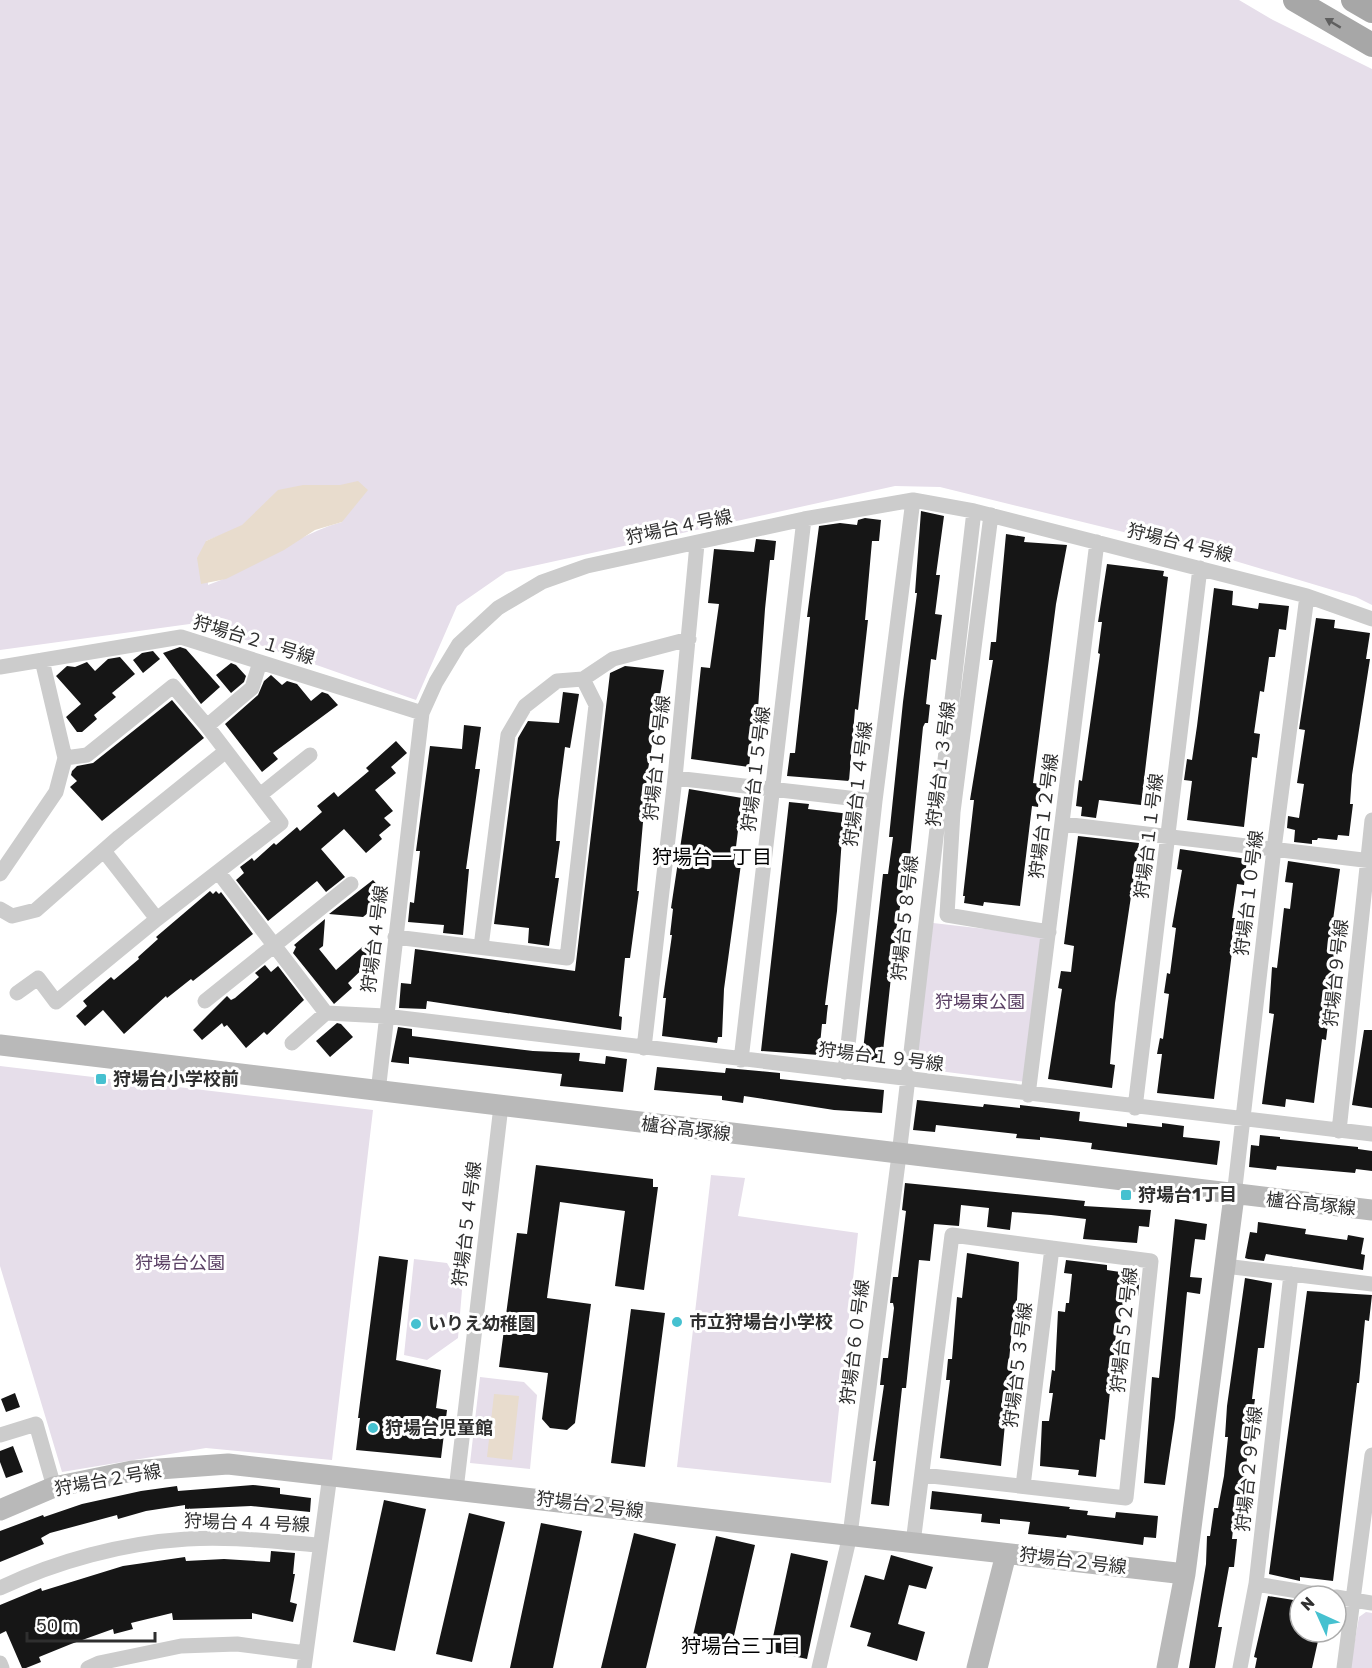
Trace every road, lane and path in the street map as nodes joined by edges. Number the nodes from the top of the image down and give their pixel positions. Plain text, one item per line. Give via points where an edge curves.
1 (1295, 0) edge
2 (1353, 0) edge
3 (1372, 11) edge
4 (1372, 45) edge
5 (913, 500) junction
6 (974, 511) junction
7 (991, 515) junction
8 (804, 519) junction
9 (1097, 542) junction
10 (697, 544) junction
11 (1200, 568) junction
12 (1307, 596) junction
13 (1372, 619) edge
14 (689, 639) junction
15 (42, 660) junction
16 (260, 662) junction
17 (0, 667) edge
18 (583, 679) junction
19 (422, 713) junction
20 (207, 726) junction
21 (226, 750) junction
22 (310, 755) dead end
23 (65, 758) junction
24 (675, 778) junction
25 (773, 788) junction
26 (260, 795) junction
27 (874, 801) junction
28 (1372, 820) edge
29 (1063, 824) junction
30 (1169, 836) junction
31 (1274, 849) junction
32 (104, 851) junction
33 (1369, 860) edge
34 (219, 873) junction
35 (0, 874) edge
36 (351, 884) dead end
37 (0, 909) edge
38 (157, 919) junction
39 (1049, 932) junction
40 (395, 937) junction
41 (275, 946) junction
42 (481, 947) junction
43 (16, 993) dead end
44 (205, 1002) dead end
45 (326, 1013) junction
46 (385, 1016) junction
47 (292, 1043) dead end
48 (0, 1045) edge
49 (644, 1048) junction
50 (741, 1060) junction
51 (845, 1072) junction
52 (907, 1080) junction
53 (378, 1092) junction
54 (1028, 1095) junction
55 (501, 1106) junction
56 (1135, 1108) junction
57 (1243, 1120) junction
58 (1340, 1131) junction
59 (1372, 1134) edge
60 (899, 1155) junction
61 (1234, 1196) junction
62 (1372, 1210) edge
63 (1052, 1248) junction
64 (1225, 1266) junction
65 (1291, 1274) junction
66 (1372, 1284) edge
67 (0, 1435) edge
68 (1372, 1455) edge
69 (330, 1475) junction
70 (922, 1475) junction
71 (1023, 1486) junction
72 (54, 1487) junction
73 (456, 1490) junction
74 (0, 1510) edge
75 (850, 1535) junction
76 (913, 1543) junction
77 (320, 1545) junction
78 (1006, 1554) junction
79 (1185, 1574) junction
80 (1256, 1584) junction
81 (0, 1588) edge
82 (1288, 1589) edge
83 (1348, 1599) edge
84 (1354, 1600) junction
85 (1372, 1603) edge
86 (305, 1660) edge
87 (0, 1664) edge
88 (2, 1668) edge
89 (88, 1668) edge
90 (819, 1668) edge
91 (977, 1668) edge
92 (1167, 1668) edge
93 (1240, 1668) edge
94 (1344, 1668) edge

4 -> 1 main road
2 - 3 main road
5 - 6 street, 狩場台４号線
5 - 8 street, 狩場台４号線
5 - 27 street, 狩場台１４号線
6 - 7 street, 狩場台４号線
6 - 52 street, 狩場台５８号線
7 - 9 street, 狩場台４号線
7 - 39 street, 狩場台１３号線 via 953,812 947,915
8 - 10 street, 狩場台４号線
8 - 25 street, 狩場台１５号線
9 - 11 street, 狩場台４号線
9 - 29 street, 狩場台１２号線
10 - 14 street, 狩場台１６号線
10 - 19 street, 狩場台４号線 via 587,566 542,582 498,608 459,644
11 - 12 street, 狩場台４号線
11 - 30 street, 狩場台１１号線
12 - 13 street, 狩場台４号線
12 - 31 street, 狩場台１０号線
14 - 18 street via 613,659
14 - 24 street, 狩場台１６号線
15 - 16 street, 狩場台２１号線 via 181,638
15 - 17 street, 狩場台２１号線
15 - 23 street
16 - 19 street, 狩場台２１号線
16 - 20 street via 252,688
18 - 42 street via 557,681 525,706 508,735
18 - 42 street via 596,705 567,958
19 - 40 street, 狩場台４号線
20 - 21 street
20 - 23 street via 173,686 87,755
21 - 26 street
21 - 32 street
22 - 26 street
23 - 35 street via 56,792
24 - 25 street
24 - 49 street, 狩場台１６号線
25 - 27 street
25 - 50 street, 狩場台１５号線
26 - 34 street via 281,823
27 - 51 street, 狩場台１４号線
28 - 33 street, 狩場台９号線
29 - 30 street
29 - 39 street, 狩場台１２号線
30 - 31 street
30 - 56 street, 狩場台１１号線
31 - 33 street
31 - 57 street, 狩場台１０号線
32 - 37 street via 36,910 12,916
32 - 38 street
33 - 58 street, 狩場台９号線
34 - 38 street
34 - 41 street
36 - 41 street
38 - 43 street via 56,1002 38,978
39 - 54 street, 狩場台１２号線
40 - 42 street
40 - 46 street, 狩場台４号線
41 - 44 street
41 - 45 street
45 - 46 street, 狩場台１９号線
45 - 47 street
46 - 49 street, 狩場台１９号線
46 - 53 street, 狩場台４号線
48 - 53 street, 櫨谷高塚線
49 - 50 street, 狩場台１９号線
50 - 51 street, 狩場台１９号線
51 - 52 street, 狩場台１９号線
52 - 54 street, 狩場台１９号線
52 - 60 street, 狩場台５８号線
53 - 55 street, 櫨谷高塚線
54 - 56 street, 狩場台１９号線
55 - 60 street, 櫨谷高塚線
55 - 73 street, 狩場台５４号線
56 - 57 street, 狩場台１９号線
57 - 58 street, 狩場台１９号線
57 - 61 street, 狩場台１０号線
58 - 59 street, 狩場台１９号線
60 - 61 street, 櫨谷高塚線
60 - 75 street, 狩場台６０号線
61 - 62 street, 櫨谷高塚線
61 - 64 street
63 - 70 street, 狩場台５２号線 via 952,1235
63 - 71 street, 狩場台５３号線
63 - 71 street, 狩場台５２号線 via 1151,1261 1126,1498
64 - 65 street
64 - 79 street
65 - 66 street
65 - 80 street, 狩場台２９号線
67 - 72 street via 36,1424
68 - 84 street
69 - 72 street, 狩場台２号線 via 228,1464 132,1471
69 - 73 street, 狩場台２号線
69 - 77 street
70 - 71 street, 狩場台５２号線
70 - 76 street, 狩場台５２号線
72 - 74 street, 狩場台２号線
73 - 75 street, 狩場台２号線
75 - 76 street, 狩場台２号線
75 - 90 street, 狩場台６０号線
76 - 78 street, 狩場台２号線
77 - 81 street, 狩場台４４号線 via 187,1539 117,1549 39,1570
77 - 86 street
78 - 79 street, 狩場台２号線
78 - 91 street
79 - 92 street
80 - 82 street
80 - 93 street, 狩場台２９号線
83 - 84 street
84 - 85 street
84 - 94 street
86 - 89 street via 237,1644 181,1646
87 - 88 street

